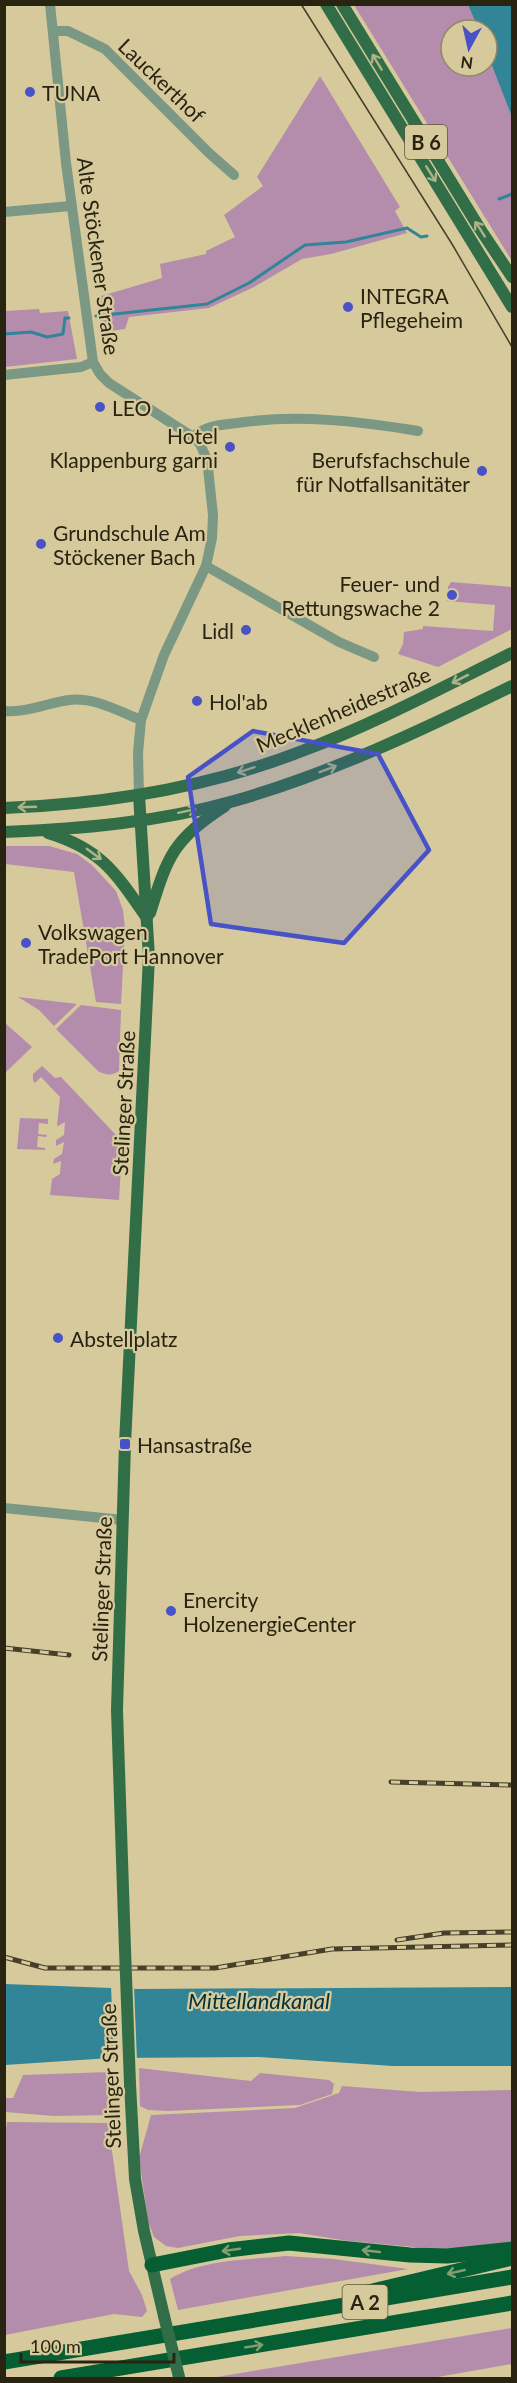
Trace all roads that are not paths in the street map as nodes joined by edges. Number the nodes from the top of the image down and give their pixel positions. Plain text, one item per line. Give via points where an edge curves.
1 (51, 4) edge
2 (327, 4) edge
3 (342, 4) edge
4 (53, 31) junction
5 (234, 175) dead end
6 (71, 206) junction
7 (4, 212) edge
8 (513, 277) edge
9 (513, 307) edge
10 (93, 362) junction
11 (4, 375) edge
12 (418, 431) dead end
13 (193, 437) junction
14 (206, 566) junction
15 (513, 653) edge
16 (374, 657) dead end
17 (513, 686) edge
18 (4, 711) edge
19 (141, 720) junction
20 (139, 795) junction
21 (233, 801) junction
22 (4, 808) edge
23 (141, 821) junction
24 (41, 831) junction
25 (4, 832) edge
26 (148, 919) junction
27 (4, 1508) edge
28 (123, 1520) junction
29 (513, 2249) edge
30 (513, 2258) edge
31 (152, 2265) junction
32 (513, 2277) edge
33 (513, 2303) edge
34 (218, 2326) junction
35 (4, 2362) edge
36 (180, 2378) edge
37 (61, 2379) edge

1 - 4 street, Alte Stöckener Straße
2 -> 9 main road, B 6
8 -> 3 main road, B 6 via 480,230
4 - 5 street, Lauckerthof via 68,31 105,49
4 - 6 street, Alte Stöckener Straße
6 - 7 street
6 - 10 street, Alte Stöckener Straße
10 - 11 street via 81,367
10 - 13 street, Alte Stöckener Straße via 109,382
12 - 13 street via 282,418 208,427
13 - 14 street, Alte Stöckener Straße via 206,455 212,495 212,537
14 - 16 street via 339,642
14 - 19 street, Alte Stöckener Straße via 164,655
15 -> 20 main road, Mecklenheidestraße via 302,752 221,778
21 -> 17 main road via 383,748
18 - 19 street via 87,700
19 - 20 street, Alte Stöckener Straße
20 -> 22 main road, Mecklenheidestraße
20 - 23 main road, Stelinger Straße
23 -> 21 main road
21 - 26 main road via 196,825 178,844 162,873
23 - 24 main road
23 - 26 main road, Stelinger Straße
24 - 25 main road
24 -> 26 main road via 72,840 109,865
26 - 28 main road, Stelinger Straße via 149,981
27 - 28 street
28 - 31 main road, Stelinger Straße, bridge via 117,1710 130,2084 135,2179
29 -> 31 highway via 410,2256 289,2243
30 -> 34 highway
31 - 36 main road, Stelinger Straße, bridge
32 - 34 highway, A 2
37 -> 33 highway, A 2
34 - 35 highway, A 2

